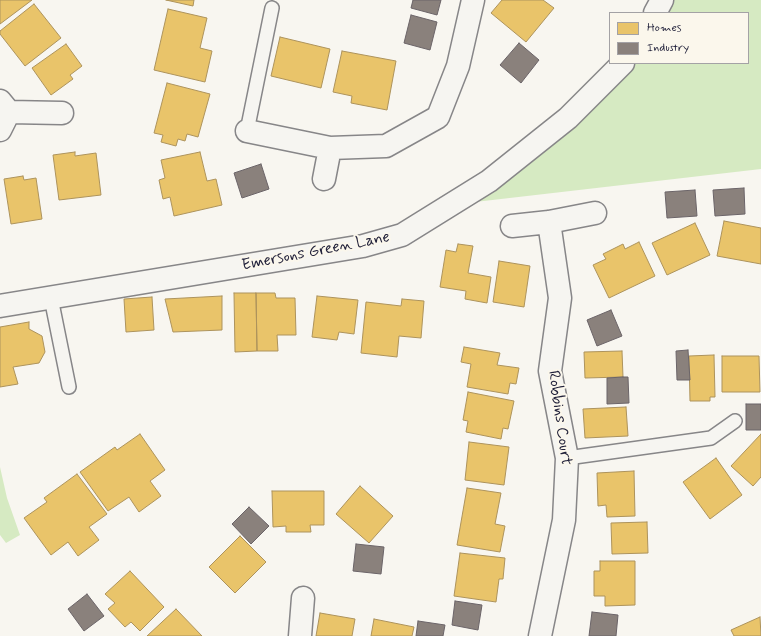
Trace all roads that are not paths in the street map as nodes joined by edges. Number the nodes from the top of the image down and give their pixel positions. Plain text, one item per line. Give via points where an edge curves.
1 (473, 0) edge
2 (662, 0) edge
3 (272, 8) dead end
4 (656, 12) edge
5 (622, 64) edge
6 (62, 113) dead end
7 (3, 114) edge
8 (247, 130) joint
9 (330, 148) junction
10 (324, 179) dead end
11 (595, 213) dead end
12 (549, 222) junction
13 (512, 226) dead end
14 (52, 298) junction
15 (0, 306) edge
16 (69, 387) dead end
17 (735, 421) dead end
18 (567, 458) junction
19 (303, 598) dead end
20 (300, 636) edge
21 (540, 636) edge

1 - 9 street via 458,66 438,116 386,146
2 - 4 street
3 - 8 lane
5 - 14 street, Emersons Green Lane via 568,118 489,182 402,235 362,246
6 - 7 street
8 - 9 street
9 - 10 street
11 - 12 street
12 - 13 street
12 - 18 street, Robbins Court via 560,298 550,371
14 - 15 street, Emersons Green Lane
14 - 16 lane
17 - 18 lane via 711,438
18 - 21 street, Robbins Court via 564,520
19 - 20 street

